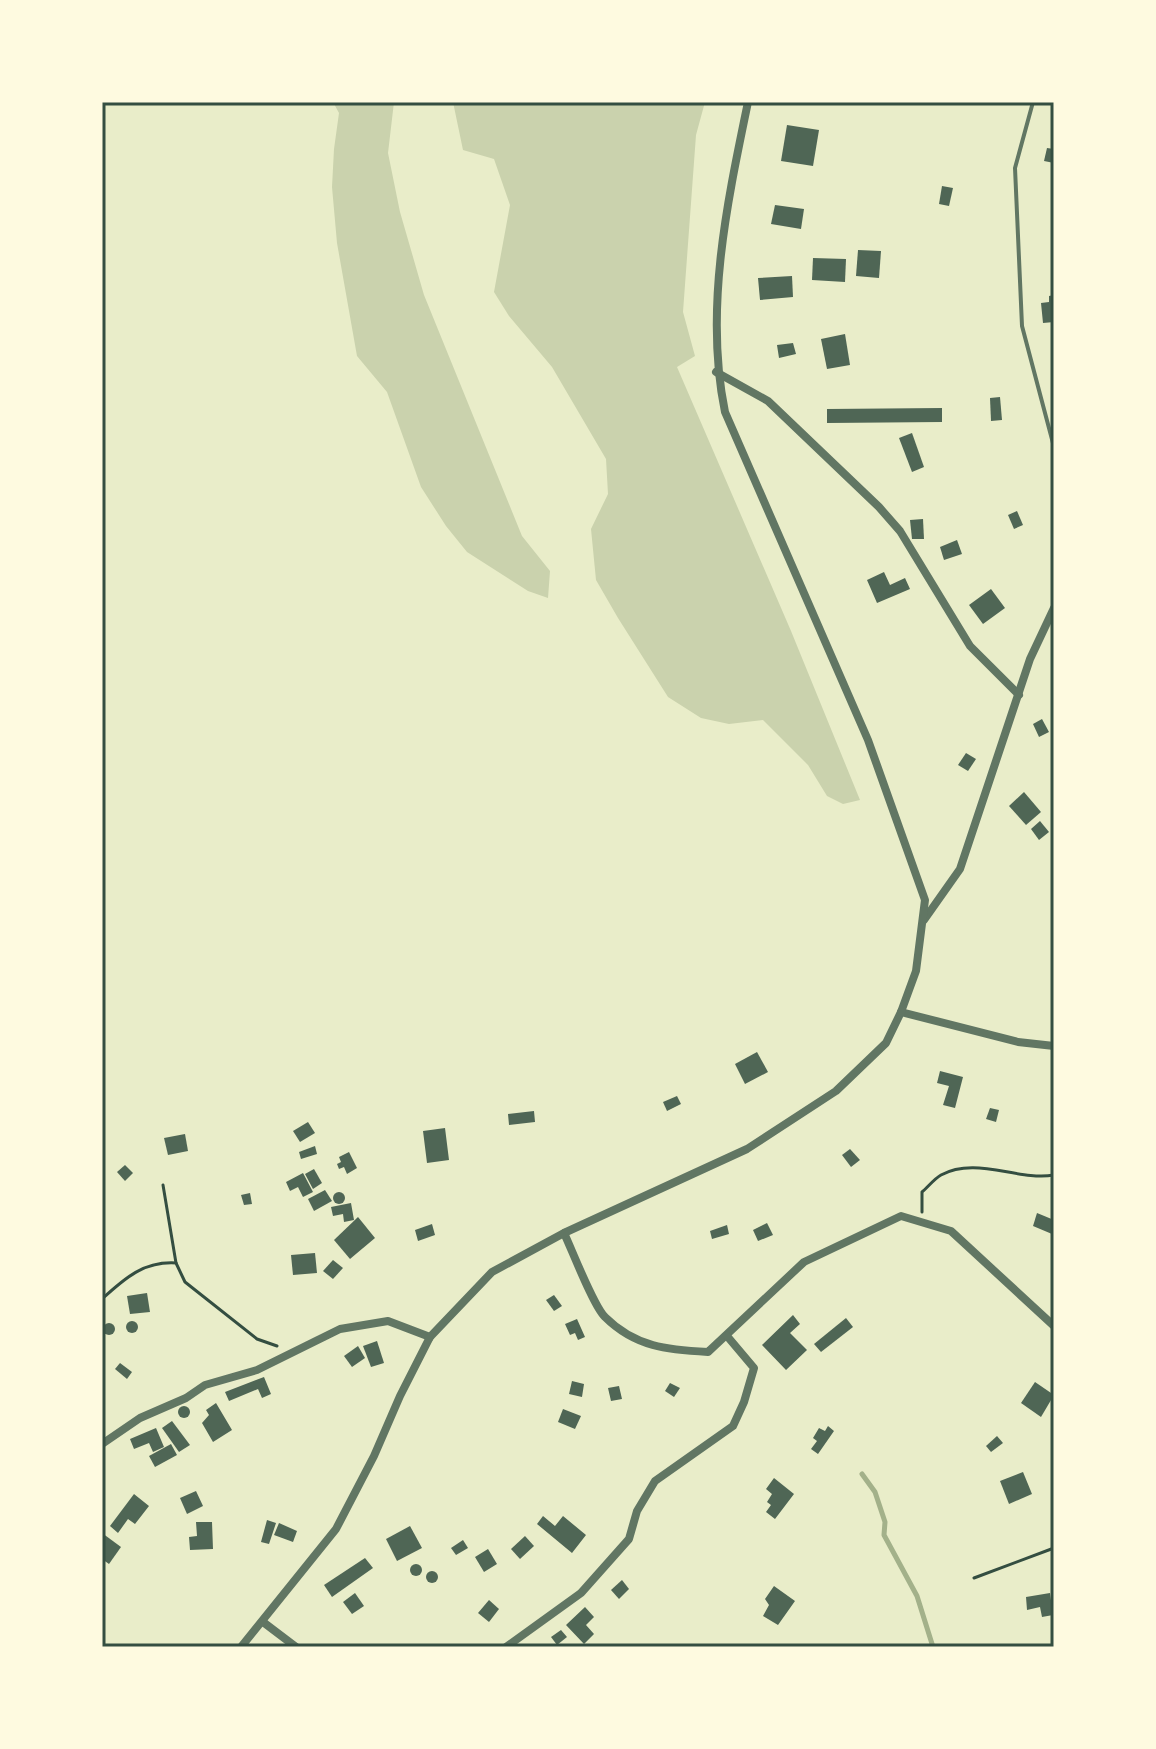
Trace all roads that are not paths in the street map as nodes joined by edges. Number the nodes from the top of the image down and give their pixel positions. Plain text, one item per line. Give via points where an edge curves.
1 (748, 102) edge
2 (1033, 102) edge
3 (716, 372) junction
4 (1054, 447) edge
5 (1054, 608) edge
6 (1019, 695) junction
7 (924, 920) junction
8 (901, 1012) junction
9 (1054, 1046) edge
10 (564, 1233) junction
11 (1054, 1326) edge
12 (727, 1336) junction
13 (430, 1337) junction
14 (102, 1444) edge
15 (263, 1622) junction
16 (241, 1647) edge
17 (296, 1647) edge
18 (506, 1647) edge

1 - 3 street via 729,192 718,288
2 - 4 lane via 1015,168 1022,326
3 - 6 street via 768,401 879,507 900,531 970,646
3 - 7 street via 725,412 868,740 925,900
5 - 6 street
6 - 7 street via 960,869
7 - 8 street via 916,971
8 - 9 street
8 - 10 street via 886,1043 836,1091 747,1149
10 - 12 street via 603,1316 642,1344 708,1352
10 - 13 street via 492,1272
11 - 12 street via 951,1231 901,1216 804,1262
12 - 18 street via 754,1368 733,1426 655,1481 637,1511 629,1539 581,1593
13 - 14 street via 388,1321 340,1329 257,1370 205,1385
13 - 15 street via 336,1529
15 - 16 street
15 - 17 street

